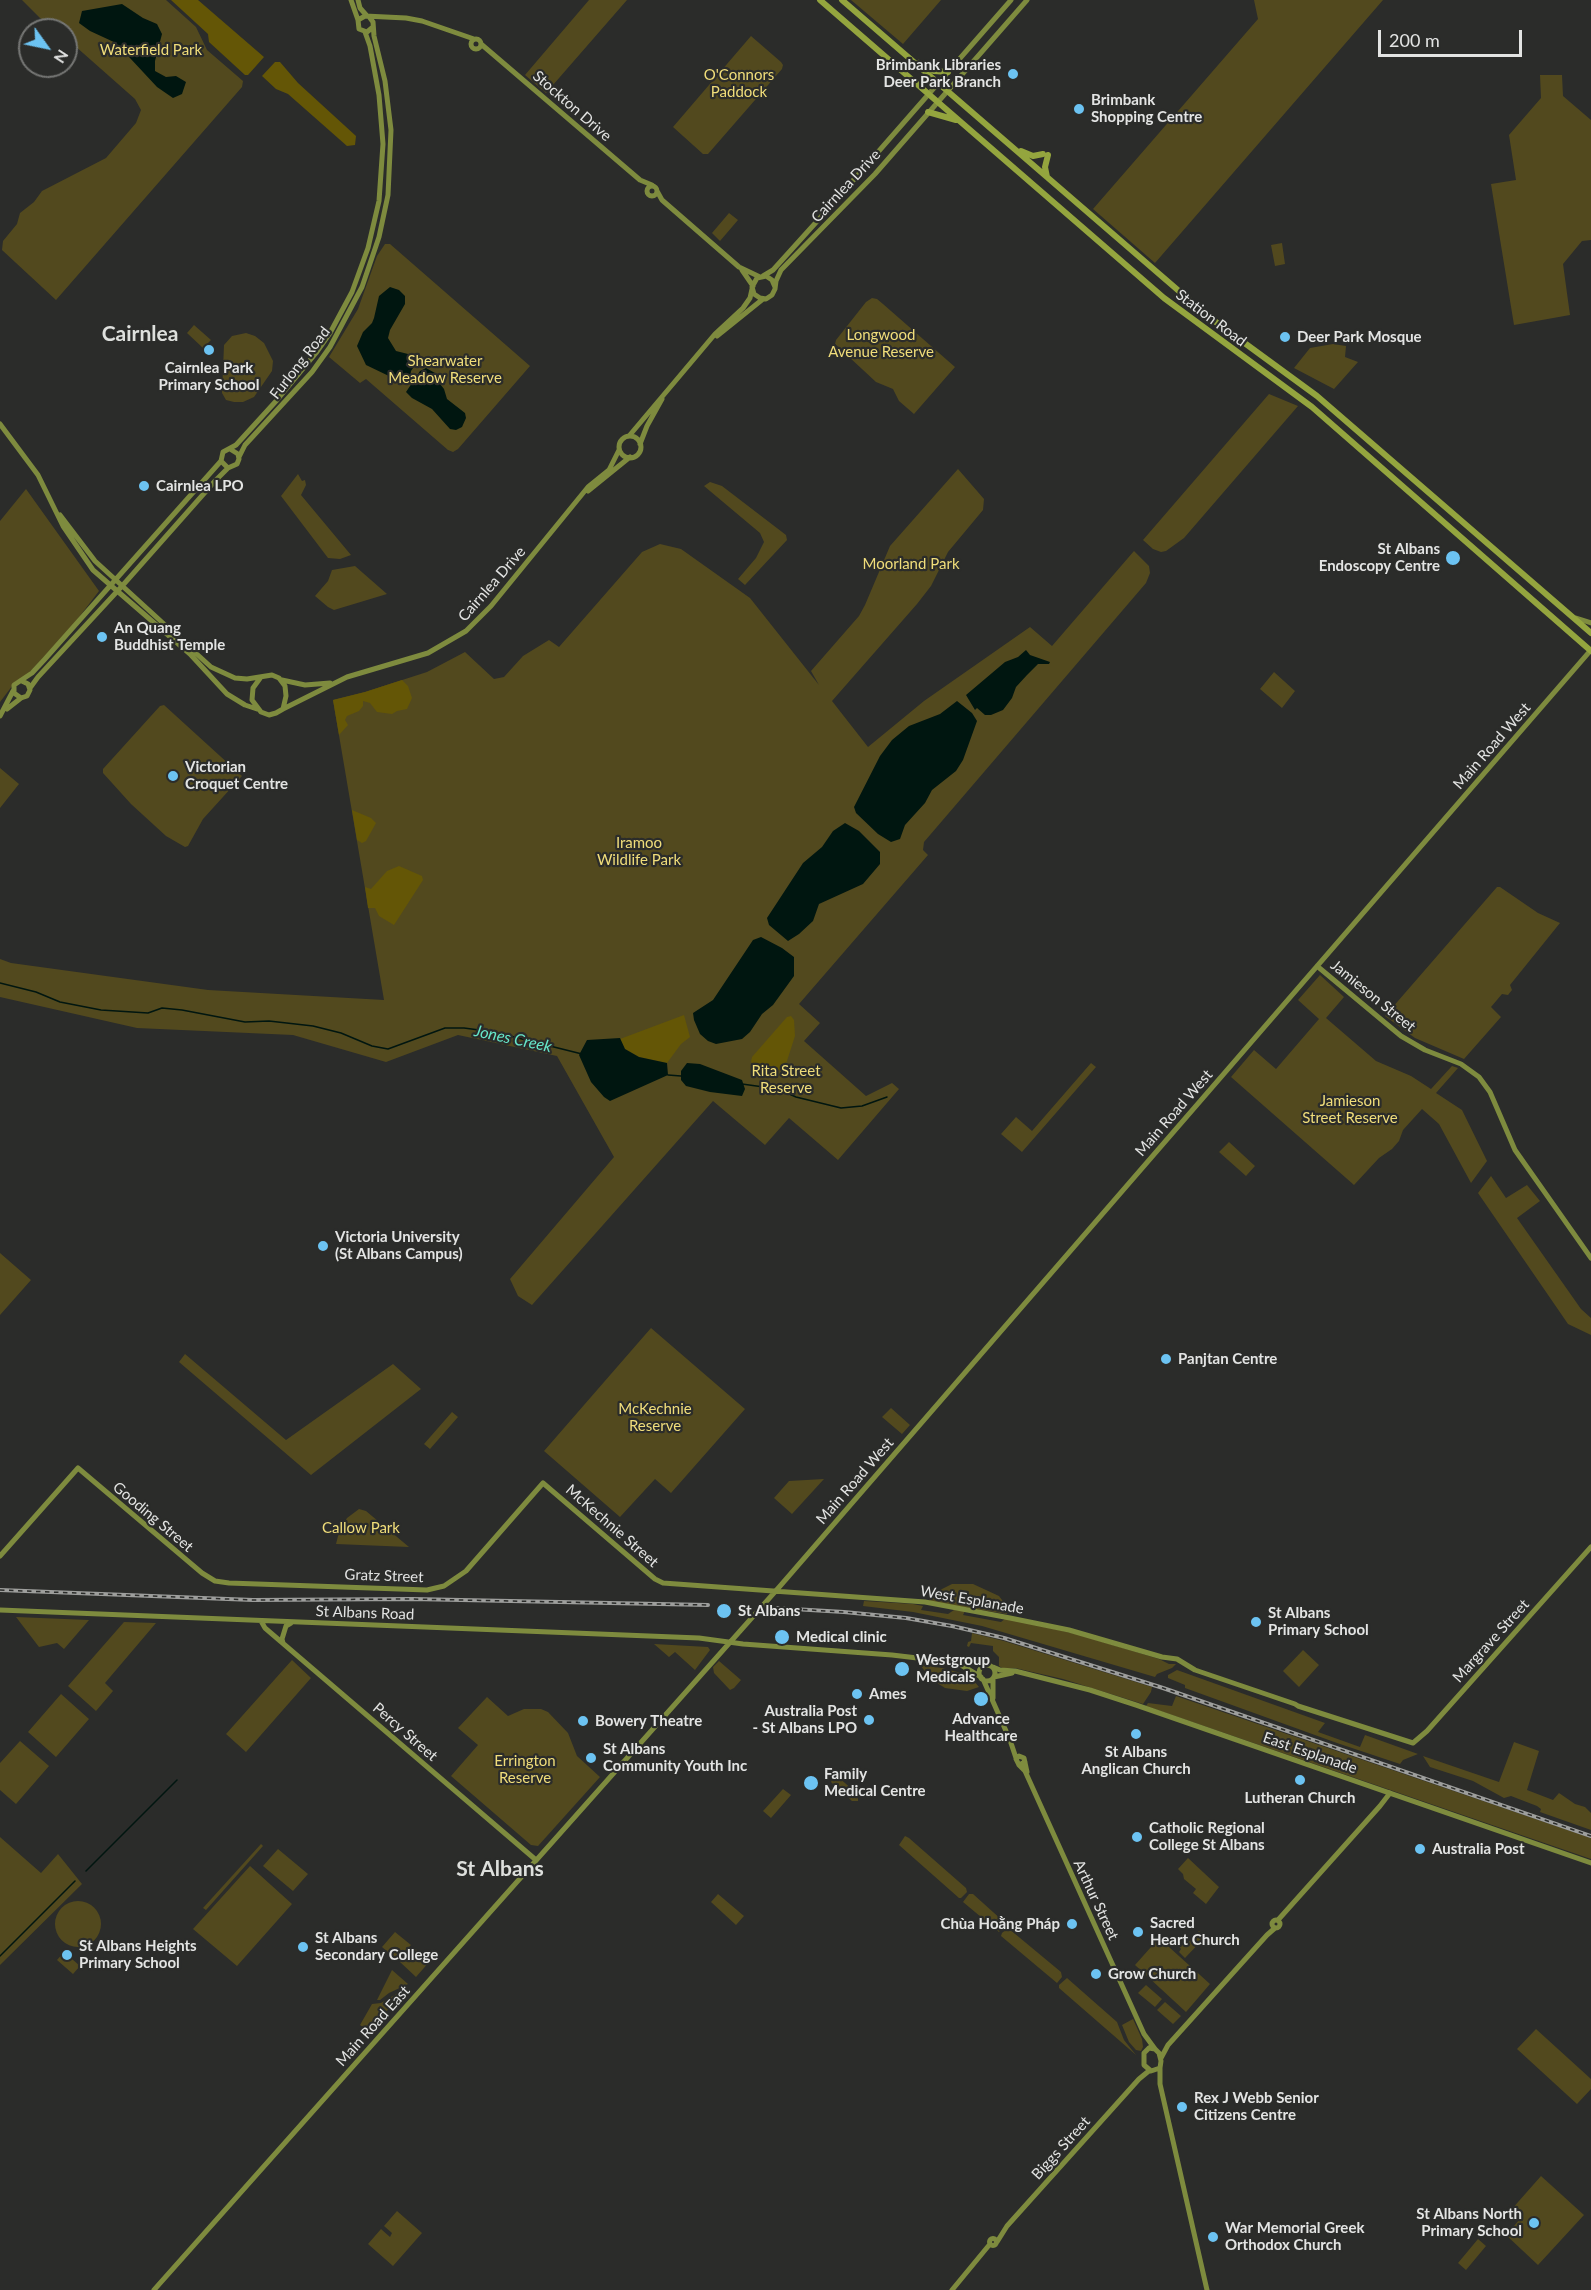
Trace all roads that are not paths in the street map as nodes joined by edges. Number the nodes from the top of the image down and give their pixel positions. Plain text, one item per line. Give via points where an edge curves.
1 (351, 0) edge
2 (358, 0) edge
3 (820, 0) edge
4 (842, 0) edge
5 (1011, 0) edge
6 (1027, 0) edge
7 (1000, 12) junction
8 (369, 17) junction
9 (387, 18) junction
10 (358, 20) junction
11 (1010, 20) junction
12 (373, 26) junction
13 (365, 32) junction
14 (908, 57) junction
15 (948, 72) junction
16 (938, 83) junction
17 (947, 91) junction
18 (929, 93) junction
19 (938, 101) junction
20 (928, 112) junction
21 (964, 125) junction
22 (1015, 149) junction
23 (1035, 166) junction
24 (1047, 177) junction
25 (1025, 178) junction
26 (640, 180) junction
27 (652, 185) junction
28 (657, 190) junction
29 (646, 191) junction
30 (842, 193) junction
31 (652, 196) junction
32 (662, 200) junction
33 (849, 201) junction
34 (739, 267) junction
35 (761, 277) junction
36 (752, 286) junction
37 (775, 287) junction
38 (764, 299) junction
39 (709, 342) junction
40 (664, 395) junction
41 (1, 426) edge
42 (629, 436) junction
43 (640, 444) junction
44 (230, 449) junction
45 (619, 450) junction
46 (239, 457) junction
47 (630, 457) junction
48 (221, 461) junction
49 (228, 468) junction
50 (582, 496) junction
51 (185, 502) junction
52 (196, 502) junction
53 (57, 510) junction
54 (1457, 516) junction
55 (1448, 527) junction
56 (116, 579) junction
57 (123, 585) junction
58 (109, 587) junction
59 (116, 592) junction
60 (1572, 617) junction
61 (1591, 624) edge
62 (1591, 633) edge
63 (1591, 650) edge
64 (261, 677) junction
65 (282, 680) junction
66 (22, 681) junction
67 (332, 683) junction
68 (30, 688) junction
69 (13, 691) junction
70 (21, 698) junction
71 (257, 709) junction
72 (283, 709) junction
73 (0, 715) edge
74 (1317, 966) junction
75 (1591, 1258) edge
76 (543, 1483) joint
77 (1591, 1547) edge
78 (0, 1556) edge
79 (215, 1581) joint
80 (775, 1592) junction
81 (0, 1610) edge
82 (261, 1621) junction
83 (293, 1622) junction
84 (730, 1643) junction
85 (284, 1644) junction
86 (983, 1666) junction
87 (993, 1667) junction
88 (969, 1670) junction
89 (1019, 1673) junction
90 (982, 1678) junction
91 (994, 1678) junction
92 (994, 1703) junction
93 (1405, 1741) joint
94 (1389, 1793) junction
95 (536, 1860) junction
96 (1591, 1863) edge
97 (1144, 2034) junction
98 (1168, 2045) junction
99 (1156, 2049) junction
100 (1145, 2051) junction
101 (1161, 2058) junction
102 (1144, 2065) junction
103 (1160, 2068) junction
104 (1151, 2071) junction
105 (1139, 2079) junction
106 (1160, 2084) junction
107 (154, 2290) edge
108 (952, 2290) edge
109 (1207, 2290) edge

1 - 10 street
2 - 8 street
3 - 18 main road, Station Road
4 - 14 main road, Station Road
5 - 7 street, Cairnlea Drive
6 - 11 street, Cairnlea Drive
7 - 11 street
7 - 15 street, Cairnlea Drive
8 - 9 street
8 - 10 street
8 - 12 street
9 - 12 street
9 - 26 street, Stockton Drive via 422,21 463,37 472,42 473,48 480,46 488,51
10 - 13 street via 358,27
11 - 17 street, Cairnlea Drive
12 - 13 street
12 - 46 street, Furlong Road via 391,130 388,195 373,259 351,312 326,353
13 - 44 street, Furlong Road via 379,95 383,144 379,201 368,248 352,292 316,353
14 - 15 main road via 934,70
14 - 16 main road, Station Road
15 - 16 street, Cairnlea Drive
16 - 17 main road, Station Road
16 - 18 street, Cairnlea Drive
17 - 19 street, Cairnlea Drive
17 - 22 main road, Station Road
18 - 19 main road, Station Road
18 - 30 street, Cairnlea Drive
19 - 20 street, Cairnlea Drive
19 - 21 main road, Station Road
20 - 21 main road
20 - 33 street, Cairnlea Drive
21 - 25 main road, Station Road
22 - 23 main road, Station Road
22 - 24 main road via 1033,156 1046,154
23 - 24 main road, Station Road
23 - 25 main road
24 - 54 main road, Station Road via 1209,318 1312,392
25 - 55 main road, Station Road via 1179,310 1312,407
26 - 27 street, Stockton Drive
26 - 29 street, Stockton Drive
27 - 28 street
27 - 29 street
28 - 31 street
28 - 32 street
29 - 31 street
30 - 33 street
30 - 35 street, Cairnlea Drive via 773,270
31 - 32 street
32 - 34 street
33 - 37 street, Cairnlea Drive via 782,270
34 - 35 street
34 - 36 street
35 - 36 street
35 - 37 street via 769,278
36 - 38 street via 757,297
36 - 39 street via 743,308
37 - 38 street via 772,295
38 - 39 street
39 - 40 street
40 - 42 street
40 - 43 street
41 - 53 street via 38,475
42 - 43 street
42 - 45 street via 622,440
43 - 47 street via 638,453
44 - 46 street
44 - 48 street via 223,452
45 - 47 street
45 - 50 street, Cairnlea Drive via 609,470
46 - 49 street via 237,464
47 - 50 street, Cairnlea Drive
48 - 49 street
48 - 51 street
49 - 52 street
50 - 67 street, Cairnlea Drive via 466,631 428,653
51 - 52 street
51 - 56 street
52 - 57 street
53 - 56 street via 95,561
53 - 58 street via 86,563
54 - 55 main road
54 - 60 main road, Station Road
55 - 63 main road, Station Road
56 - 57 street
56 - 58 street
57 - 59 street
57 - 64 street via 211,667 235,678
58 - 59 street
58 - 66 street
59 - 68 street
59 - 71 street via 190,654 227,694
60 - 61 street
60 - 62 main road, Station Road
63 - 74 street, Main Road West
64 - 65 street via 272,675
64 - 71 street via 252,694
65 - 67 street, Cairnlea Drive via 305,685
65 - 72 street via 286,691
66 - 68 street
66 - 69 street via 14,685
67 - 72 street, Cairnlea Drive
68 - 70 street via 27,696
69 - 70 street
69 - 73 street
70 - 73 street
71 - 72 street via 269,715
74 - 75 street, Jamieson Street via 1392,1030 1479,1077 1490,1092 1515,1149
74 - 80 street, Main Road West
76 - 79 street, Gratz Street via 466,1570 439,1587 427,1590
76 - 80 street, McKechnie Street via 654,1579 663,1583
77 - 93 street, Margrave Street via 1421,1737 1413,1743
78 - 79 street, Gooding Street via 78,1468
80 - 84 street, Main Road West
80 - 93 street, West Esplanade via 925,1602 1068,1630 1187,1666
81 - 82 street, St Albans Road
82 - 83 street, St Albans Road
82 - 85 street, Percy Street
83 - 84 street, St Albans Road via 657,1635
83 - 85 street via 286,1626
84 - 88 street via 911,1657 951,1662
84 - 95 street, Main Road East
85 - 95 street, Percy Street
86 - 87 street
86 - 88 street
86 - 90 street via 979,1673
87 - 89 street, East Esplanade
87 - 91 street
88 - 90 street
89 - 91 street, East Esplanade
89 - 94 street, East Esplanade via 1099,1693
90 - 91 street
90 - 92 street
91 - 92 street
92 - 97 street, Arthur Street
94 - 96 street, East Esplanade
94 - 98 street via 1279,1922 1279,1928 1274,1927
95 - 107 street, Main Road East
97 - 99 street, Arthur Street
97 - 100 street, Arthur Street
98 - 99 street
98 - 101 street
99 - 100 street
99 - 101 street
100 - 102 street
101 - 103 street
102 - 104 street
102 - 105 street, Biggs Street
103 - 104 street
103 - 106 street
104 - 105 street, Biggs Street
104 - 106 street
105 - 108 street, Biggs Street
106 - 109 street

